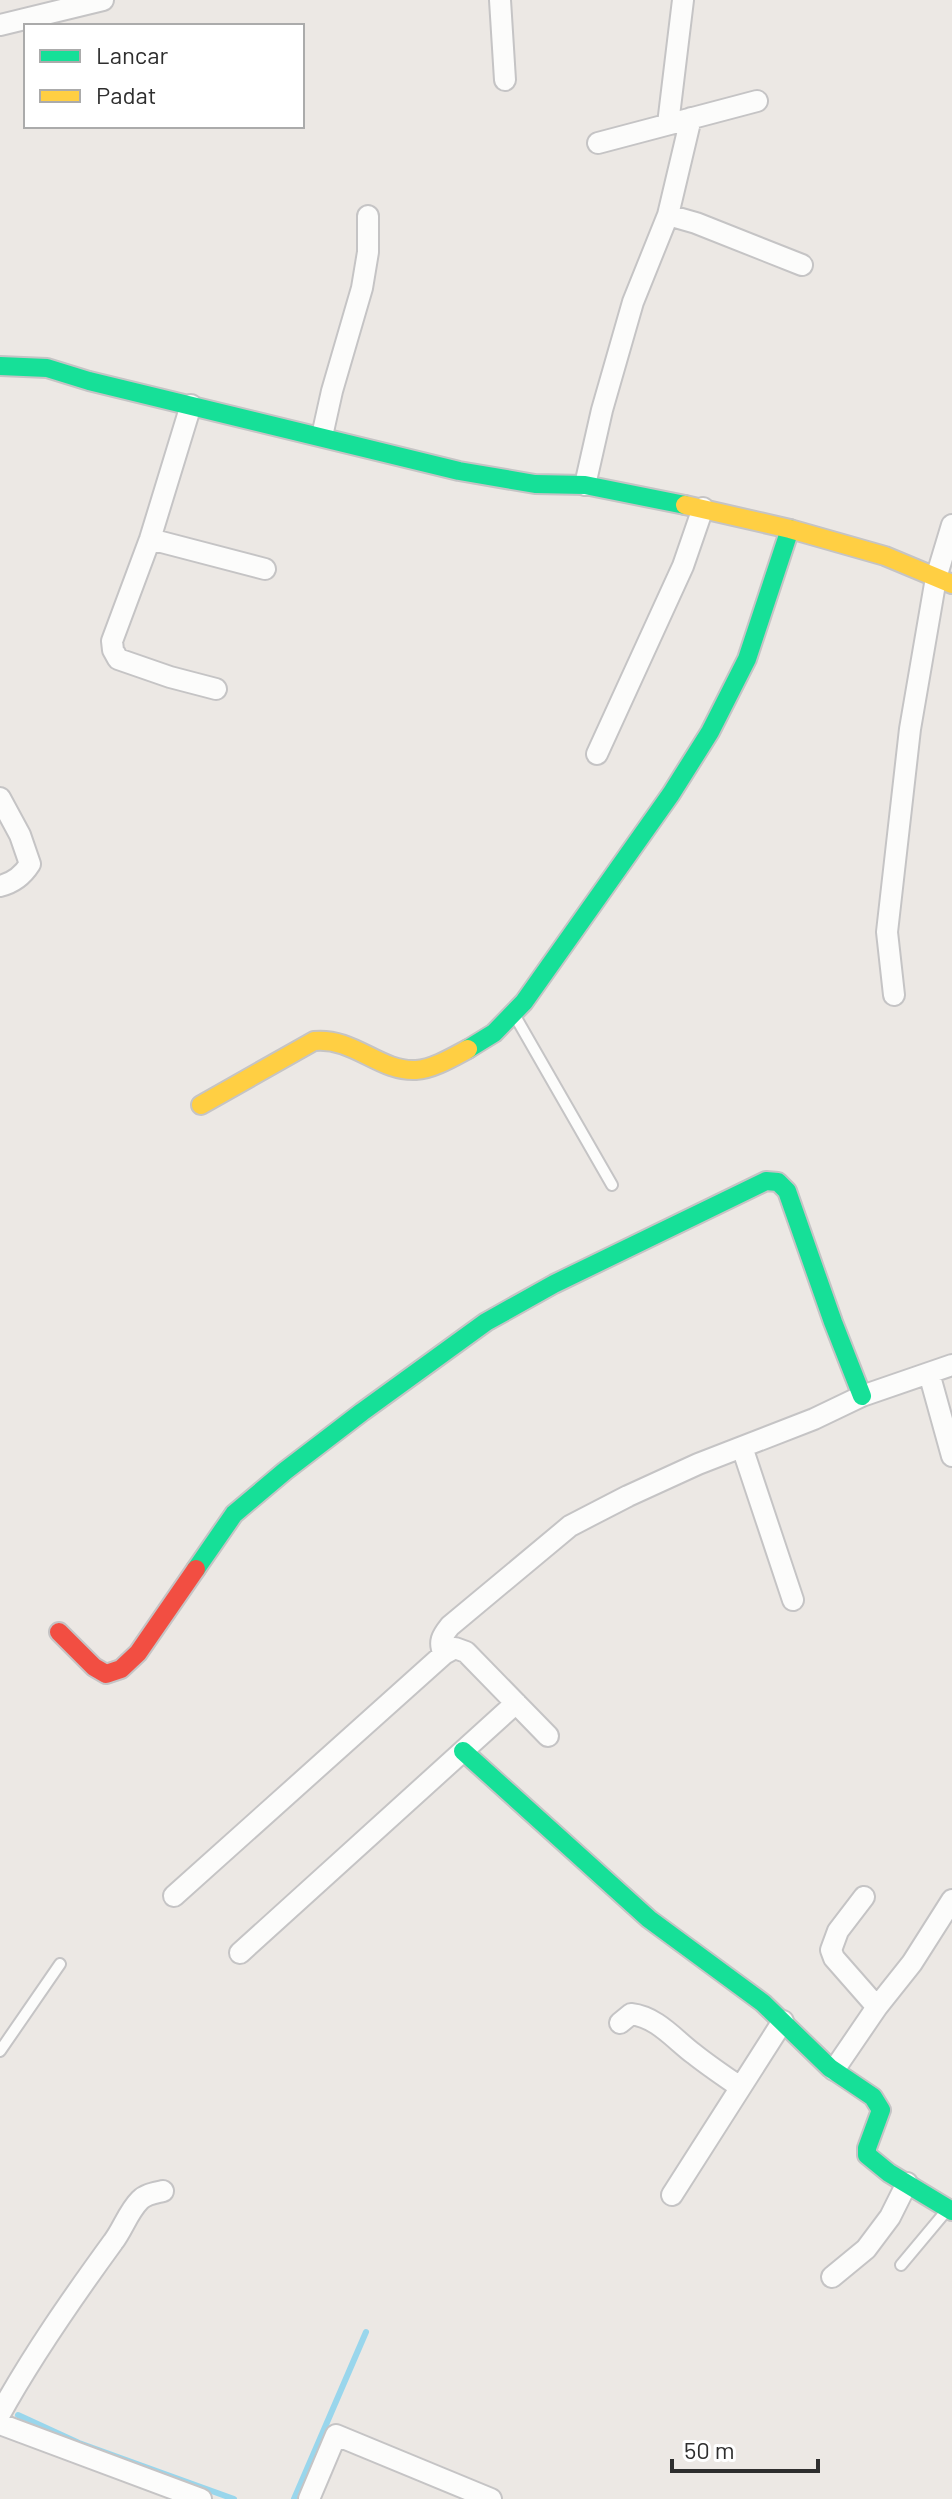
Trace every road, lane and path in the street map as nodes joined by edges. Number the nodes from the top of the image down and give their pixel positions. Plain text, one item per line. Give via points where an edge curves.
1 (103, 0) edge
2 (500, 0) edge
3 (683, 0) edge
4 (0, 25) edge
5 (505, 80) dead end
6 (757, 101) dead end
7 (691, 118) junction
8 (668, 124) junction
9 (598, 143) dead end
10 (668, 215) junction
11 (368, 216) dead end
12 (802, 265) dead end
13 (0, 366) edge
14 (191, 405) junction
15 (322, 436) junction
16 (585, 485) junction
17 (703, 508) junction
18 (952, 525) edge
19 (790, 529) junction
20 (150, 539) junction
21 (265, 569) dead end
22 (944, 581) edge
23 (216, 689) dead end
24 (597, 754) dead end
25 (0, 798) edge
26 (0, 886) edge
27 (894, 995) dead end
28 (514, 1014) junction
29 (201, 1105) dead end
30 (612, 1185) dead end
31 (952, 1365) edge
32 (929, 1373) junction
33 (862, 1396) junction
34 (742, 1447) junction
35 (952, 1456) edge
36 (793, 1600) dead end
37 (59, 1632) dead end
38 (444, 1654) junction
39 (516, 1703) junction
40 (548, 1736) dead end
41 (463, 1751) junction
42 (174, 1896) dead end
43 (864, 1897) dead end
44 (952, 1900) edge
45 (240, 1953) dead end
46 (60, 1964) dead end
47 (877, 2007) junction
48 (783, 2021) junction
49 (620, 2023) dead end
50 (0, 2051) edge
51 (834, 2070) junction
52 (740, 2087) junction
53 (907, 2183) junction
54 (163, 2191) dead end
55 (672, 2195) dead end
56 (950, 2210) edge
57 (901, 2265) dead end
58 (832, 2277) dead end
59 (0, 2414) edge
60 (0, 2424) edge
61 (201, 2499) edge
62 (309, 2499) edge
63 (491, 2499) edge

1 - 4 street
2 - 5 street
3 - 8 street
6 - 7 street
7 - 8 street
7 - 10 street
8 - 9 street
10 - 12 street
10 - 16 street via 633,302
11 - 15 street via 362,288
13 - 14 street via 47,368
14 - 15 street
14 - 20 street
15 - 16 street via 459,471 535,484
16 - 17 street
17 - 19 street
17 - 24 street via 683,566
18 - 22 street
19 - 22 street via 885,556
19 - 28 street via 729,699 647,832
20 - 21 street
20 - 23 street via 113,650 118,659
22 - 27 street via 910,729 887,932
25 - 26 street via 30,864
28 - 29 street via 492,1035 417,1070 333,1039 314,1041
28 - 30 lane
31 - 32 street
32 - 33 street
32 - 35 street
33 - 34 street
33 - 37 street via 787,1191 778,1182 766,1181 486,1322 362,1412 234,1514 138,1653 121,1669 106,1674 94,1667
34 - 36 street
34 - 38 street via 570,1526 450,1626 440,1645
38 - 39 street via 455,1648 466,1652
38 - 42 street
39 - 40 street
39 - 41 street
41 - 45 street
41 - 48 street via 649,1919
43 - 47 street via 838,1931 831,1950
44 - 47 street
46 - 50 lane
47 - 51 street
48 - 51 street
48 - 52 street
49 - 52 street via 631,2014 656,2023
51 - 53 street via 873,2097 881,2110 867,2155
52 - 55 street
53 - 56 street
53 - 58 street via 866,2249
54 - 59 street via 141,2199 132,2211
56 - 57 lane
60 - 61 street
62 - 63 street via 336,2435

